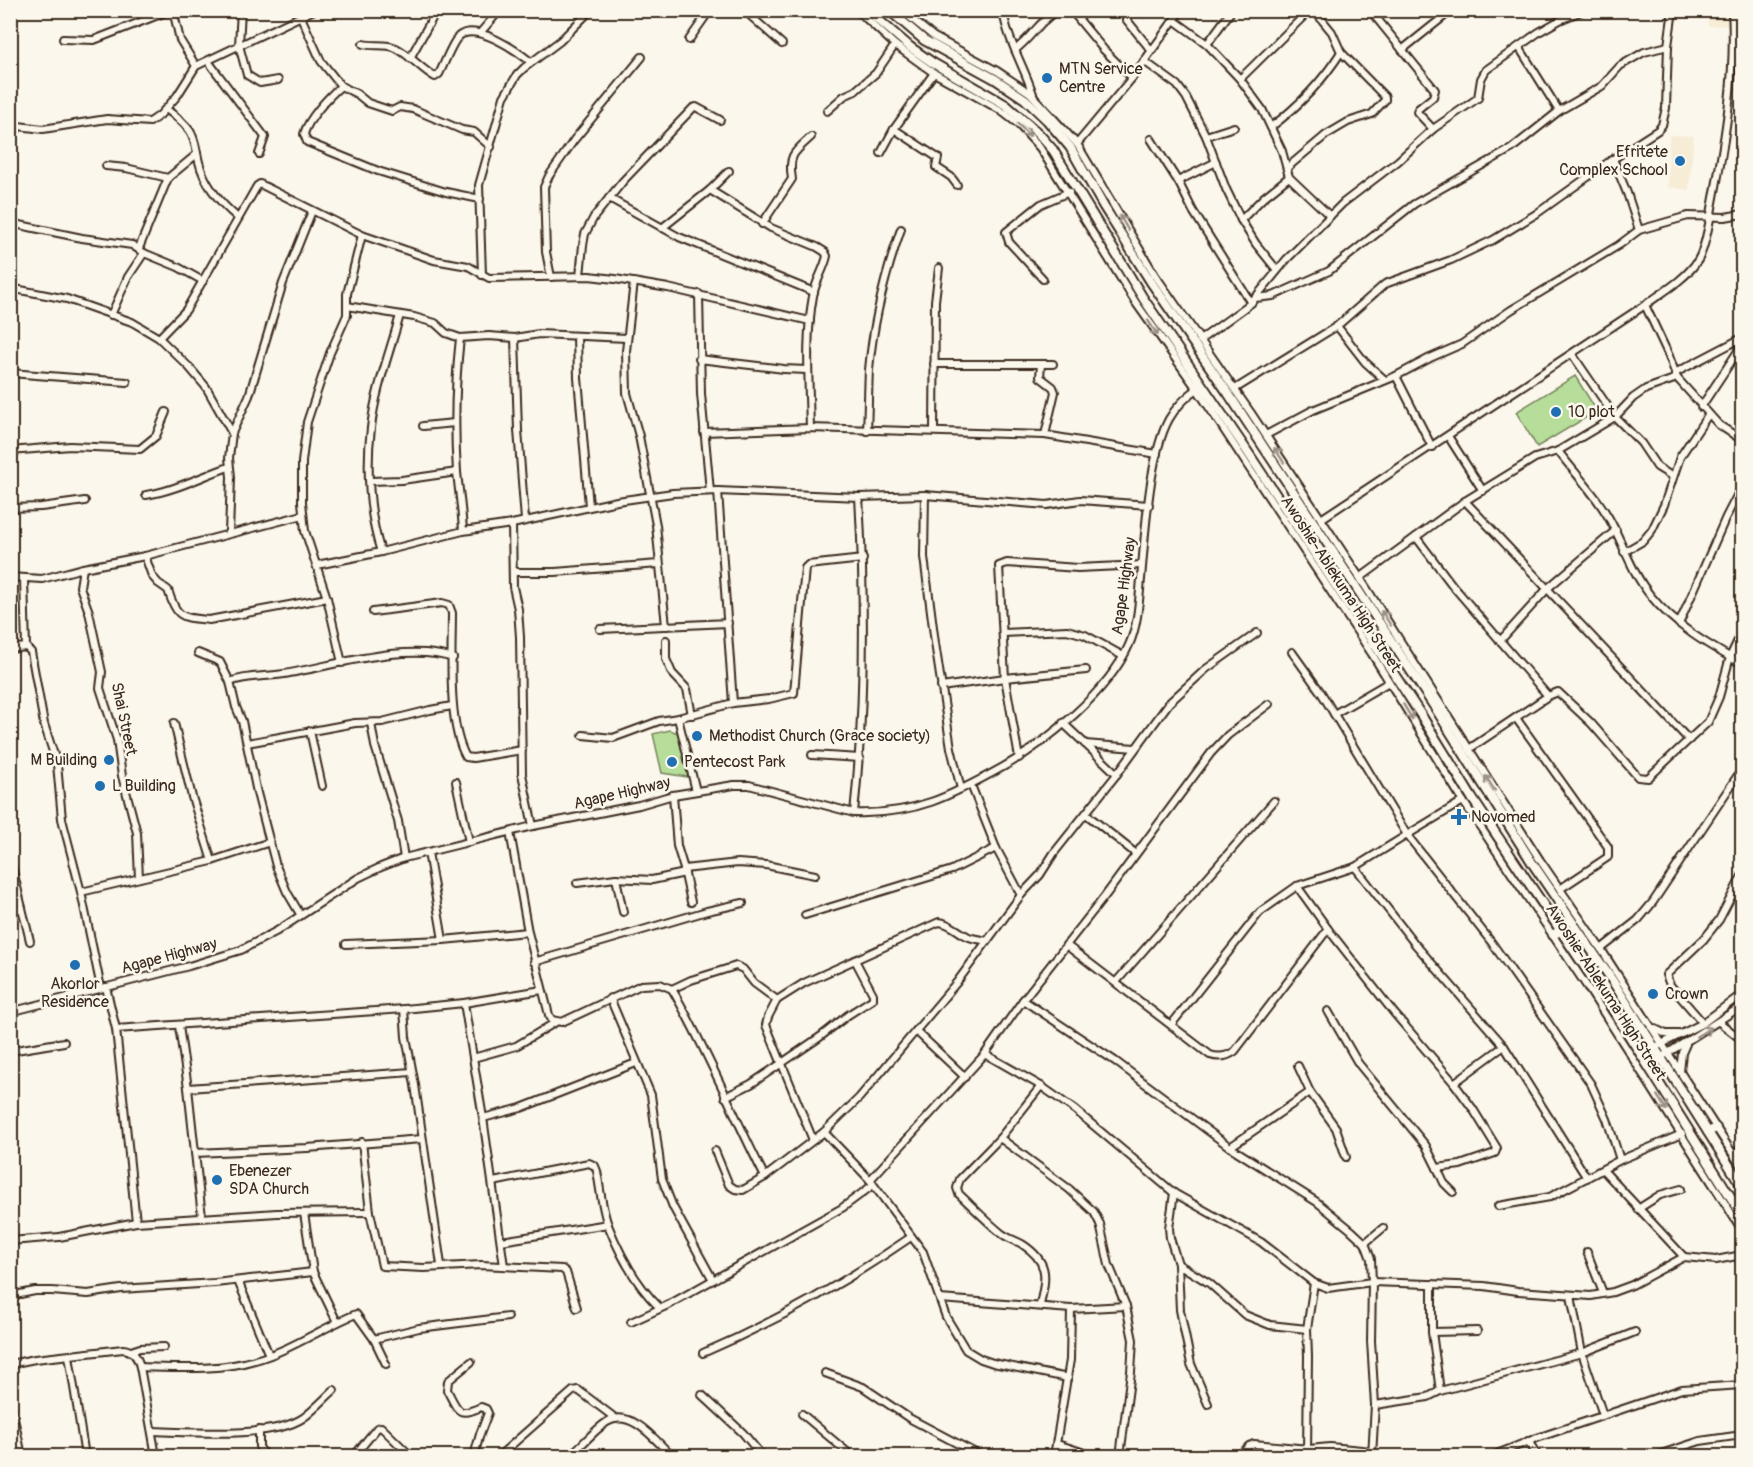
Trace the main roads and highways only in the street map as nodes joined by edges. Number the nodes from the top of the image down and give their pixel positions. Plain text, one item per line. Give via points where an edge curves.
1 (867, 10) edge
2 (889, 10) edge
3 (1436, 709) junction
4 (1420, 715) junction
5 (1561, 930) junction
6 (1552, 934) road end
7 (1743, 1186) edge
8 (1743, 1215) edge

1 - 4 main road, Awoshie-Ablekuma High Street via 910,47 1021,117 1053,150 1140,301
2 - 3 main road, Awoshie-Ablekuma High Street via 948,55 1025,99 1082,160 1104,207 1151,282
3 - 4 main road
3 - 7 main road, Awoshie-Ablekuma High Street via 1658,1045
4 - 5 main road, Awoshie-Ablekuma High Street
5 - 6 main road
5 - 8 main road, Awoshie-Ablekuma High Street via 1649,1065 1715,1180

